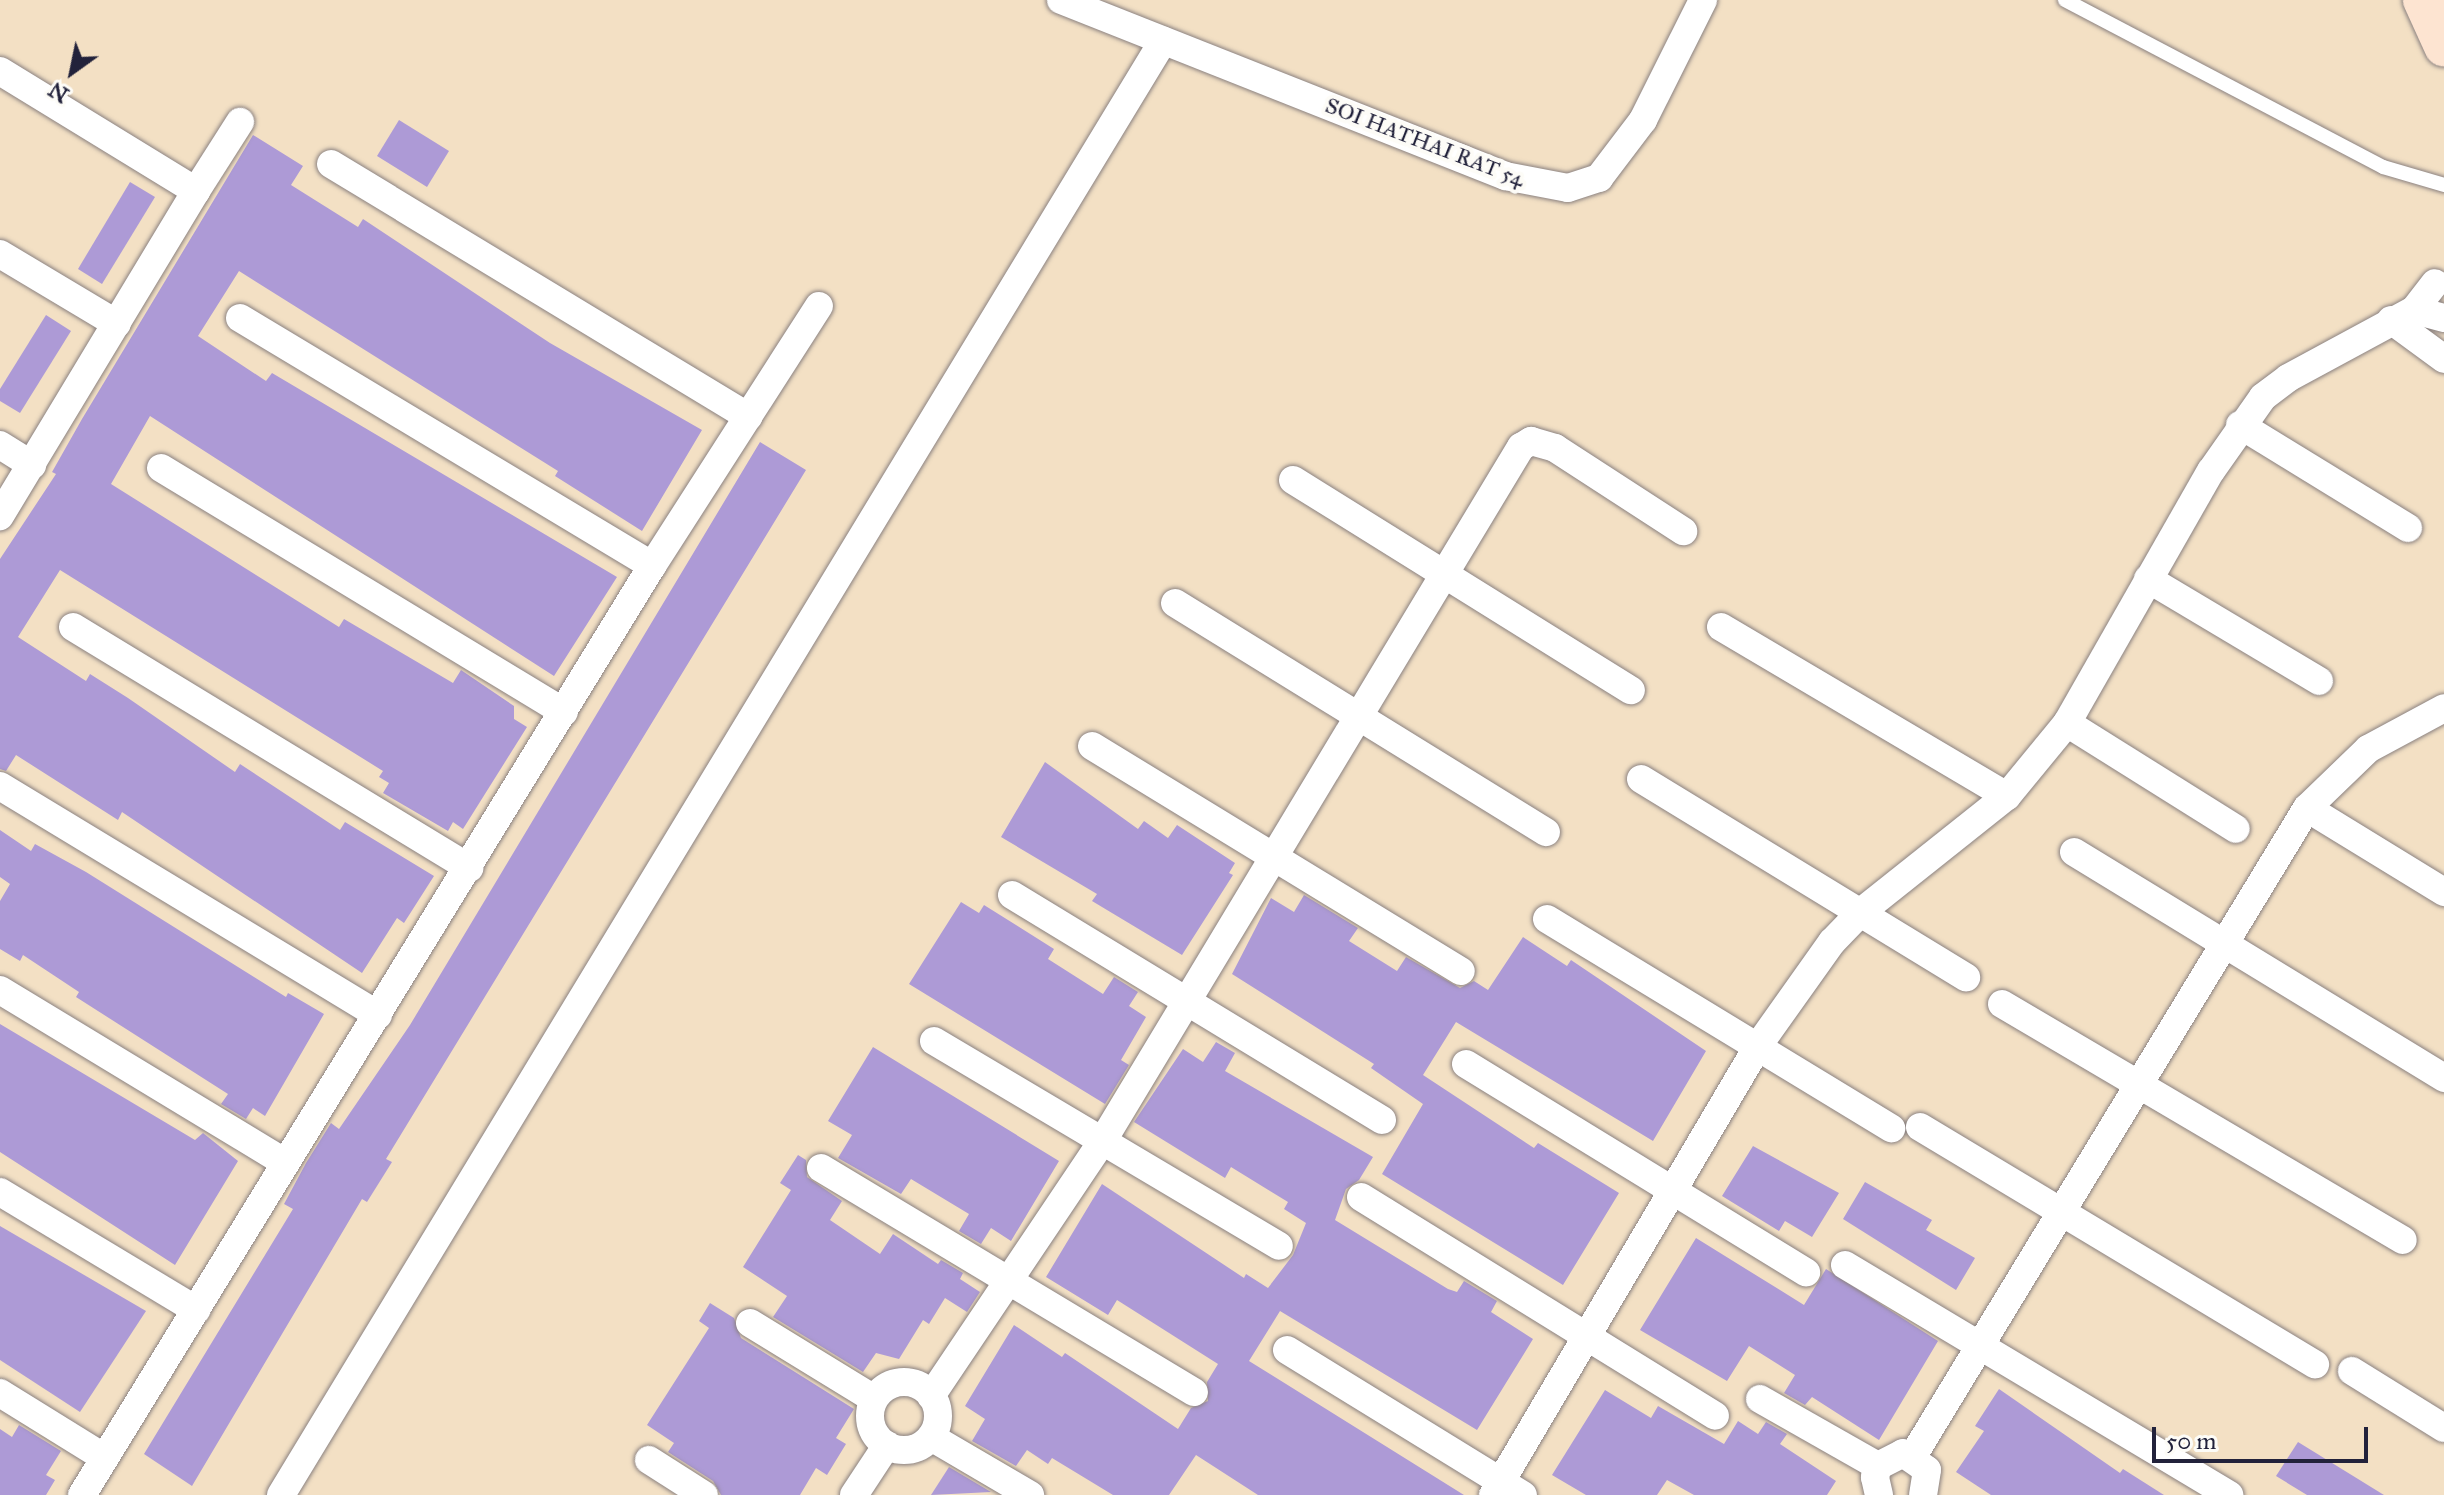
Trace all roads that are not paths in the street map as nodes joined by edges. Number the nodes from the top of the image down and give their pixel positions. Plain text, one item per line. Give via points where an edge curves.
1 (1061, 0) edge
2 (1703, 0) edge
3 (2065, 0) edge
4 (2423, 0) edge
5 (1163, 41) junction
6 (2444, 43) edge
7 (0, 71) edge
8 (240, 122) dead end
9 (331, 164) dead end
10 (2444, 185) edge
11 (196, 191) junction
12 (0, 254) edge
13 (2435, 283) dead end
14 (819, 306) dead end
15 (2403, 315) junction
16 (240, 318) dead end
17 (2444, 318) edge
18 (117, 324) junction
19 (2444, 359) edge
20 (748, 417) junction
21 (2240, 425) junction
22 (0, 445) edge
23 (32, 465) junction
24 (161, 468) dead end
25 (1293, 480) dead end
26 (0, 516) edge
27 (2408, 528) dead end
28 (1683, 531) dead end
29 (652, 566) junction
30 (1441, 575) junction
31 (2148, 579) junction
32 (1175, 603) dead end
33 (73, 627) dead end
34 (1721, 627) dead end
35 (2319, 681) dead end
36 (1631, 690) dead end
37 (564, 712) junction
38 (1357, 715) junction
39 (2440, 715) edge
40 (2067, 723) junction
41 (1092, 746) dead end
42 (1641, 779) dead end
43 (0, 786) edge
44 (2007, 796) junction
45 (2307, 808) junction
46 (2236, 829) dead end
47 (1546, 832) dead end
48 (2074, 852) dead end
49 (1272, 857) junction
50 (470, 868) junction
51 (2444, 892) edge
52 (1012, 895) dead end
53 (1861, 912) junction
54 (1547, 919) dead end
55 (2224, 944) junction
56 (1461, 971) dead end
57 (1966, 977) dead end
58 (0, 990) edge
59 (1185, 998) junction
60 (2002, 1004) dead end
61 (378, 1015) junction
62 (934, 1041) dead end
63 (1758, 1046) junction
64 (1466, 1064) dead end
65 (2444, 1078) edge
66 (2139, 1084) junction
67 (1382, 1120) dead end
68 (1920, 1127) dead end
69 (1891, 1128) dead end
70 (1102, 1142) junction
71 (286, 1163) junction
72 (821, 1168) dead end
73 (1672, 1190) junction
74 (0, 1192) edge
75 (1361, 1197) dead end
76 (2060, 1211) junction
77 (2403, 1240) dead end
78 (1279, 1246) dead end
79 (1845, 1265) dead end
80 (1806, 1272) dead end
81 (1009, 1283) junction
82 (196, 1310) junction
83 (750, 1323) dead end
84 (1586, 1333) junction
85 (1980, 1345) junction
86 (1287, 1350) dead end
87 (2315, 1364) dead end
88 (2352, 1371) dead end
89 (1194, 1392) dead end
90 (0, 1393) edge
91 (931, 1396) junction
92 (874, 1399) junction
93 (1760, 1399) dead end
94 (1715, 1416) dead end
95 (2444, 1428) edge
96 (931, 1437) junction
97 (887, 1445) junction
98 (1913, 1456) junction
99 (105, 1458) junction
100 (649, 1460) dead end
101 (1876, 1486) edge
102 (1506, 1490) edge
103 (1928, 1493) edge
104 (82, 1495) edge
105 (281, 1495) edge
106 (704, 1495) edge
107 (854, 1495) edge
108 (1030, 1495) edge
109 (2230, 1495) edge

1 - 5 street, SOI HATHAI RAT 54
2 - 5 street, SOI HATHAI RAT 54 via 1643,120 1599,178 1568,188 1505,176
3 - 10 lane via 2383,167
4 - 6 main road
5 - 105 street
7 - 11 street
8 - 11 street
9 - 20 street
11 - 18 street
12 - 18 street
13 - 15 street
14 - 20 street
15 - 17 street
15 - 19 street
15 - 21 street via 2288,378
16 - 29 street
18 - 23 street
20 - 29 street
21 - 27 street
21 - 31 street
22 - 23 street
23 - 26 street
24 - 37 street
25 - 30 street
28 - 30 street via 1555,448 1531,441 1521,447
29 - 37 street
30 - 36 street
30 - 38 street
31 - 35 street
31 - 40 street
32 - 38 street
33 - 50 street
34 - 44 street
37 - 50 street
38 - 47 street
38 - 49 street
39 - 45 street via 2368,749
40 - 44 street
40 - 46 street
41 - 49 street
42 - 53 street
43 - 61 street
44 - 53 street
45 - 51 street
45 - 55 street
48 - 55 street
49 - 56 street
49 - 59 street
50 - 61 street
52 - 59 street
53 - 57 street
53 - 63 street via 1825,951
54 - 63 street
55 - 65 street
55 - 66 street
58 - 71 street
59 - 67 street
59 - 70 street
60 - 66 street
61 - 71 street
62 - 70 street
63 - 69 street
63 - 73 street
64 - 73 street
66 - 76 street
66 - 77 street
68 - 76 street
70 - 78 street
70 - 81 street
71 - 82 street
72 - 81 street
73 - 80 street
73 - 84 street
74 - 82 street
75 - 84 street
76 - 85 street
76 - 87 street
79 - 85 street
81 - 89 street
81 - 91 street
82 - 99 street
83 - 92 street
84 - 94 street
84 - 102 street
85 - 98 street
85 - 109 street
86 - 102 street
88 - 95 street
90 - 99 street
91 - 92 street via 907,1382 888,1386
91 - 96 street via 938,1421
92 - 97 street via 873,1430
93 - 101 street
96 - 97 street via 911,1449
96 - 108 street
97 - 107 street
98 - 101 street via 1894,1455
98 - 103 street via 1927,1470
99 - 104 street
100 - 106 street

